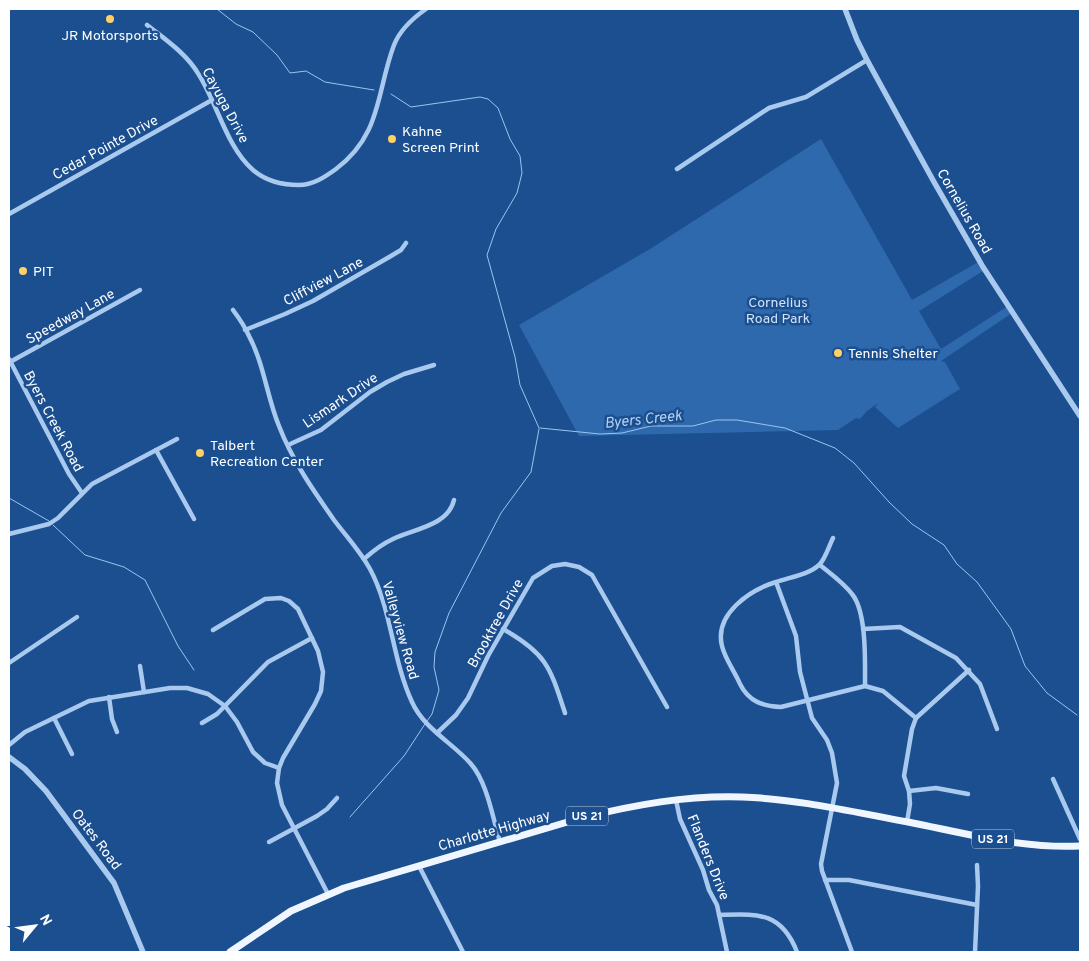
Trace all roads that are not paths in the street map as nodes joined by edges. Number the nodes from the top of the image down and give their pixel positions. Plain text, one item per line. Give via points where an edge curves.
1 (426, 9) edge
2 (845, 9) edge
3 (148, 25) dead end
4 (867, 60) junction
5 (212, 100) junction
6 (677, 169) dead end
7 (9, 214) edge
8 (406, 244) dead end
9 (140, 290) dead end
10 (233, 310) dead end
11 (245, 330) junction
12 (10, 360) edge
13 (434, 365) dead end
14 (1080, 416) edge
15 (178, 439) dead end
16 (288, 445) junction
17 (156, 450) junction
18 (82, 493) junction
19 (454, 500) dead end
20 (194, 518) dead end
21 (9, 534) edge
22 (833, 538) dead end
23 (364, 559) junction
24 (820, 564) junction
25 (776, 582) junction
26 (77, 617) dead end
27 (503, 629) junction
28 (863, 629) junction
29 (213, 630) dead end
30 (312, 638) junction
31 (9, 664) edge
32 (140, 666) dead end
33 (969, 670) junction
34 (866, 686) junction
35 (144, 692) junction
36 (109, 697) junction
37 (807, 700) junction
38 (225, 706) junction
39 (667, 707) dead end
40 (565, 713) dead end
41 (54, 718) junction
42 (916, 718) junction
43 (202, 723) dead end
44 (997, 729) dead end
45 (117, 732) dead end
46 (437, 733) junction
47 (9, 745) edge
48 (72, 754) dead end
49 (9, 757) edge
50 (279, 768) junction
51 (1053, 779) dead end
52 (909, 791) junction
53 (968, 794) dead end
54 (337, 798) dead end
55 (676, 800) junction
56 (834, 808) junction
57 (907, 822) junction
58 (294, 829) junction
59 (1080, 838) edge
60 (269, 842) dead end
61 (500, 842) junction
62 (1080, 846) edge
63 (977, 865) dead end
64 (419, 866) junction
65 (825, 880) junction
66 (328, 894) junction
67 (977, 905) junction
68 (719, 915) junction
69 (143, 952) edge
70 (230, 952) edge
71 (463, 952) edge
72 (727, 952) edge
73 (797, 952) edge
74 (852, 952) edge
75 (975, 952) edge

1 - 5 street, Cayuga Drive via 412,19 395,44 379,104 366,135 353,155 318,181 288,185 264,178 251,168 234,146
2 - 4 street, Cornelius Road
3 - 5 street, Cayuga Drive via 190,63
4 - 6 street via 806,97 769,108
4 - 14 street, Cornelius Road via 983,267
5 - 7 street, Cedar Pointe Drive
8 - 11 street, Cliffview Lane via 401,250 313,301
9 - 12 street, Speedway Lane
10 - 11 street, Valleyview Road
11 - 16 street, Valleyview Road
12 - 18 street, Byers Creek Road via 72,480
13 - 16 street, Lismark Drive via 387,382 321,430
15 - 17 street
16 - 23 street, Valleyview Road via 298,467
17 - 18 street via 105,476
17 - 20 street
18 - 21 street via 49,524
19 - 23 street via 445,516 380,546
22 - 24 street
23 - 46 street, Valleyview Road via 380,595 404,685 413,704
24 - 25 street
24 - 28 street via 852,594
25 - 37 street via 796,636
25 - 37 street via 750,594 726,617 721,635 722,647 743,690 755,702 781,707
26 - 31 street
27 - 39 street, Brooktree Drive via 533,578 552,566 579,567 592,574
27 - 40 street via 533,648 544,661
27 - 46 street, Brooktree Drive via 468,698
28 - 33 street via 900,627 956,658
28 - 34 street
29 - 30 street via 262,601 277,598 289,601 298,609
30 - 38 street via 268,662
30 - 50 street via 322,661 321,691
32 - 35 street
33 - 42 street
33 - 44 street via 984,692
34 - 37 street
34 - 42 street via 883,691
35 - 36 street
35 - 38 street via 192,689 208,694
36 - 41 street via 89,701
36 - 45 street
37 - 56 street via 812,718 832,753 838,783
38 - 43 street
38 - 50 street via 257,756
41 - 47 street via 25,732
41 - 48 street
42 - 52 street via 905,764 904,776
46 - 61 street, Valleyview Road via 472,765 480,777
49 - 69 street, Oates Road via 46,791 114,883
50 - 58 street via 278,792
51 - 59 street
52 - 53 street via 936,788
52 - 57 street
54 - 58 street via 323,812
55 - 56 main road, Charlotte Highway / US 21 via 742,797
55 - 61 main road, Charlotte Highway / US 21 via 620,808
55 - 68 street, Flanders Drive via 680,819 704,870 708,890 716,901
56 - 57 main road, Charlotte Highway / US 21
56 - 65 street via 821,864
57 - 62 main road, Charlotte Highway / US 21 via 1019,843
58 - 60 street
58 - 66 street
61 - 64 main road, Charlotte Highway / US 21
63 - 67 street
64 - 66 main road, Charlotte Highway / US 21
64 - 71 street
65 - 67 street via 849,880
65 - 74 street
66 - 70 main road, Charlotte Highway / US 21 via 292,911
67 - 75 street
68 - 72 street, Flanders Drive
68 - 73 street via 756,914 772,919 785,930

